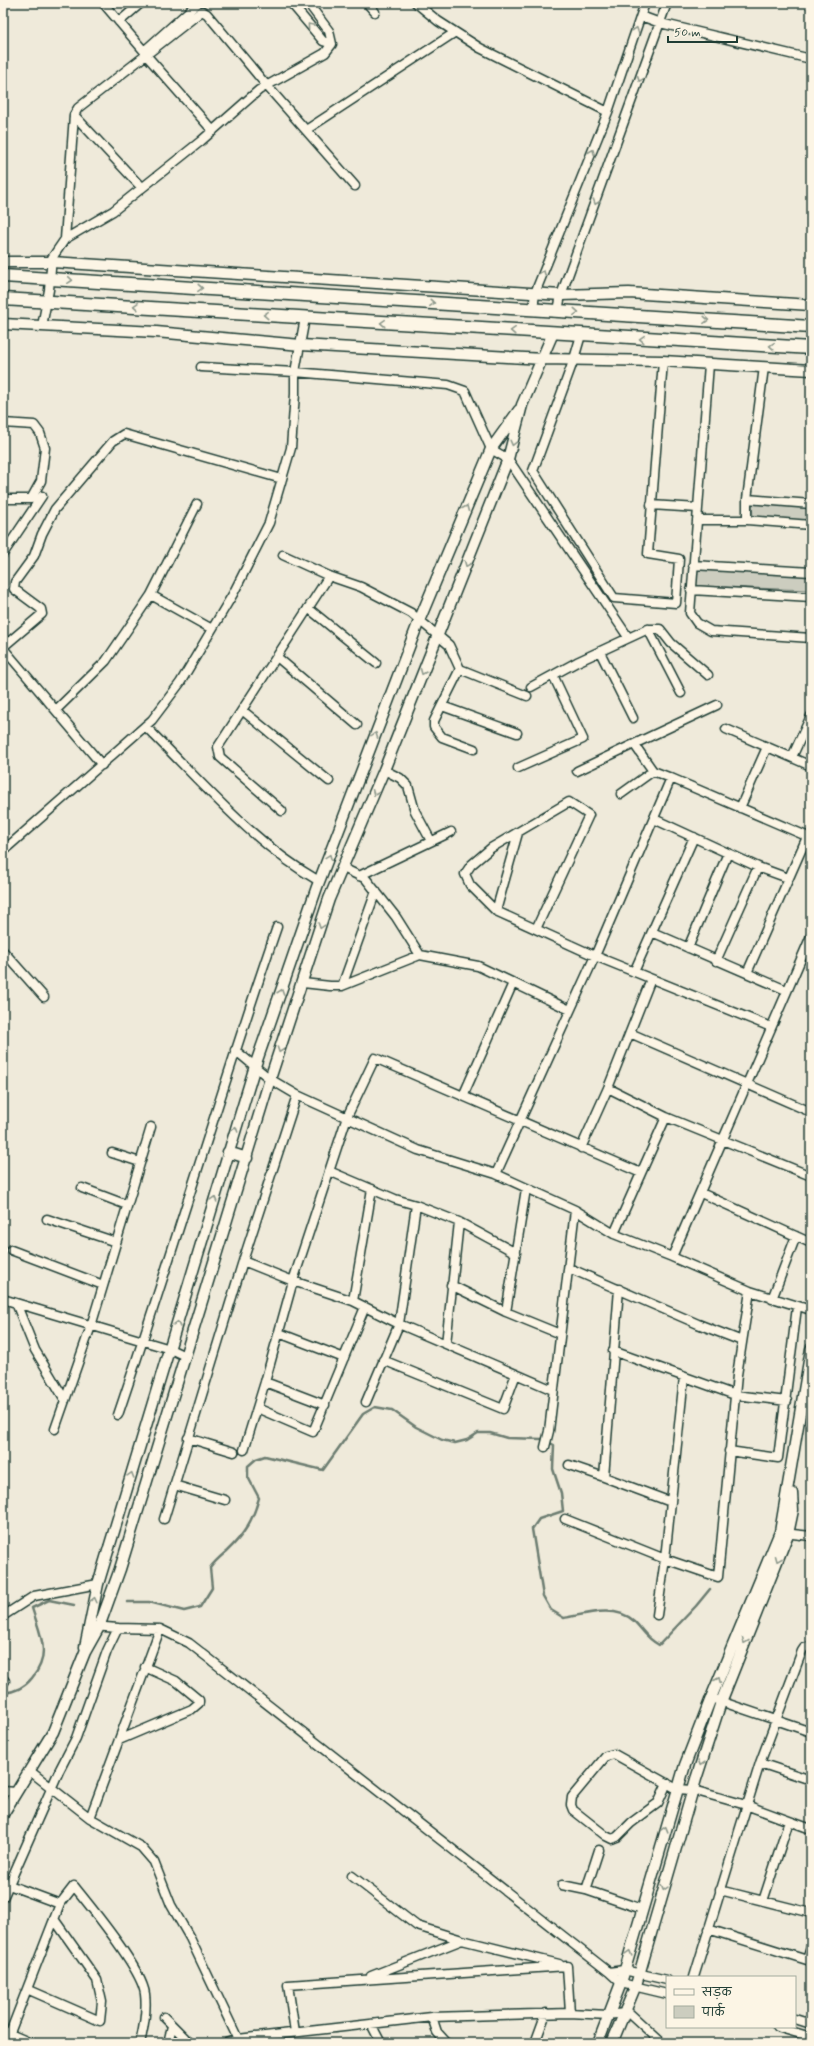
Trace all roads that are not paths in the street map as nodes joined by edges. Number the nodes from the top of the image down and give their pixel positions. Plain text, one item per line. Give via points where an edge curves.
1 (103, 3) edge
2 (141, 3) edge
3 (198, 3) edge
4 (291, 3) edge
5 (308, 3) edge
6 (367, 3) edge
7 (416, 3) edge
8 (645, 3) edge
9 (667, 3) edge
10 (375, 12) dead end
11 (641, 16) junction
12 (119, 22) junction
13 (660, 23) junction
14 (454, 32) junction
15 (332, 44) junction
16 (146, 55) junction
17 (811, 59) edge
18 (266, 86) junction
19 (608, 112) junction
20 (74, 115) junction
21 (306, 130) junction
22 (213, 131) junction
23 (355, 186) dead end
24 (142, 188) junction
25 (65, 240) junction
26 (3, 262) edge
27 (52, 262) junction
28 (3, 276) edge
29 (51, 279) junction
30 (311, 279) junction
31 (535, 293) junction
32 (310, 295) junction
33 (561, 295) junction
34 (3, 299) edge
35 (48, 301) junction
36 (811, 305) edge
37 (533, 310) junction
38 (558, 311) junction
39 (305, 318) junction
40 (3, 324) edge
41 (42, 326) junction
42 (811, 327) edge
43 (553, 333) junction
44 (581, 335) junction
45 (301, 345) junction
46 (811, 348) edge
47 (543, 359) junction
48 (574, 359) junction
49 (663, 360) junction
50 (709, 364) junction
51 (202, 366) dead end
52 (764, 367) junction
53 (811, 370) edge
54 (295, 372) junction
55 (522, 405) junction
56 (3, 423) edge
57 (491, 449) junction
58 (508, 460) junction
59 (282, 479) junction
60 (42, 496) dead end
61 (3, 498) edge
62 (747, 499) junction
63 (197, 504) dead end
64 (811, 504) edge
65 (651, 505) junction
66 (698, 508) junction
67 (698, 520) junction
68 (747, 520) junction
69 (811, 525) edge
70 (3, 554) edge
71 (283, 555) dead end
72 (693, 566) junction
73 (811, 572) edge
74 (329, 576) junction
75 (691, 590) junction
76 (151, 595) junction
77 (811, 597) edge
78 (308, 608) junction
79 (419, 621) junction
80 (212, 629) junction
81 (648, 630) junction
82 (438, 636) junction
83 (628, 638) junction
84 (811, 638) edge
85 (3, 648) edge
86 (600, 652) junction
87 (277, 657) junction
88 (376, 663) dead end
89 (460, 669) junction
90 (554, 675) junction
91 (708, 675) dead end
92 (531, 687) dead end
93 (681, 693) dead end
94 (527, 696) dead end
95 (717, 704) dead end
96 (442, 706) junction
97 (56, 710) junction
98 (242, 710) junction
99 (811, 716) edge
100 (633, 718) dead end
101 (357, 725) dead end
102 (145, 726) junction
103 (726, 729) dead end
104 (517, 733) dead end
105 (634, 744) junction
106 (767, 746) junction
107 (474, 749) dead end
108 (792, 757) junction
109 (102, 764) junction
110 (811, 766) edge
111 (518, 768) dead end
112 (384, 770) junction
113 (577, 771) dead end
114 (653, 771) junction
115 (671, 778) junction
116 (329, 781) dead end
117 (621, 794) dead end
118 (740, 808) junction
119 (282, 811) dead end
120 (654, 819) junction
121 (451, 832) dead end
122 (518, 833) junction
123 (809, 837) edge
124 (694, 838) junction
125 (431, 841) junction
126 (3, 851) edge
127 (728, 853) junction
128 (758, 867) junction
129 (343, 868) junction
130 (359, 876) junction
131 (788, 878) junction
132 (319, 881) junction
133 (376, 891) junction
134 (315, 894) junction
135 (329, 900) junction
136 (496, 911) junction
137 (277, 927) dead end
138 (536, 929) junction
139 (652, 932) junction
140 (811, 936) edge
141 (688, 948) junction
142 (3, 951) edge
143 (420, 955) junction
144 (595, 956) junction
145 (716, 961) junction
146 (634, 972) junction
147 (747, 973) junction
148 (651, 979) junction
149 (303, 983) junction
150 (513, 983) junction
151 (342, 986) junction
152 (786, 990) junction
153 (44, 997) dead end
154 (570, 1010) junction
155 (771, 1027) junction
156 (630, 1033) junction
157 (235, 1050) junction
158 (255, 1066) junction
159 (270, 1079) junction
160 (747, 1084) junction
161 (608, 1088) junction
162 (298, 1095) junction
163 (463, 1096) junction
164 (811, 1112) edge
165 (347, 1117) junction
166 (666, 1117) junction
167 (520, 1122) junction
168 (151, 1127) dead end
169 (723, 1140) junction
170 (581, 1148) junction
171 (228, 1152) junction
172 (112, 1153) dead end
173 (247, 1158) junction
174 (140, 1162) junction
175 (329, 1171) junction
176 (641, 1173) junction
177 (496, 1174) junction
178 (811, 1176) edge
179 (82, 1188) dead end
180 (372, 1189) junction
181 (526, 1189) junction
182 (701, 1193) junction
183 (127, 1205) junction
184 (416, 1205) junction
185 (575, 1210) junction
186 (47, 1220) dead end
187 (459, 1222) junction
188 (614, 1234) junction
189 (796, 1236) junction
190 (116, 1242) junction
191 (811, 1243) edge
192 (11, 1250) dead end
193 (516, 1253) junction
194 (672, 1257) junction
195 (243, 1261) junction
196 (569, 1268) junction
197 (293, 1281) junction
198 (103, 1285) junction
199 (451, 1285) junction
200 (619, 1289) junction
201 (750, 1291) junction
202 (3, 1299) edge
203 (772, 1299) junction
204 (353, 1301) junction
205 (16, 1303) junction
206 (365, 1307) junction
207 (797, 1307) junction
208 (811, 1310) edge
209 (506, 1312) junction
210 (399, 1324) junction
211 (91, 1326) junction
212 (279, 1333) junction
213 (560, 1334) junction
214 (742, 1341) junction
215 (143, 1342) junction
216 (446, 1344) junction
217 (170, 1349) junction
218 (811, 1349) edge
219 (613, 1351) junction
220 (185, 1356) junction
221 (344, 1358) junction
222 (383, 1360) junction
223 (516, 1374) junction
224 (684, 1376) junction
225 (266, 1382) junction
226 (553, 1390) junction
227 (735, 1395) junction
228 (65, 1400) junction
229 (787, 1401) junction
230 (366, 1402) dead end
231 (325, 1404) junction
232 (257, 1408) junction
233 (118, 1415) dead end
234 (55, 1429) dead end
235 (188, 1438) junction
236 (544, 1447) dead end
237 (244, 1450) dead end
238 (729, 1451) junction
239 (234, 1452) dead end
240 (569, 1465) dead end
241 (604, 1477) junction
242 (174, 1485) junction
243 (225, 1500) dead end
244 (671, 1502) junction
245 (164, 1519) dead end
246 (565, 1519) dead end
247 (785, 1529) junction
248 (811, 1536) edge
249 (665, 1559) junction
250 (98, 1584) junction
251 (755, 1605) junction
252 (657, 1615) dead end
253 (3, 1616) edge
254 (94, 1626) junction
255 (118, 1628) junction
256 (160, 1629) junction
257 (811, 1646) edge
258 (145, 1667) junction
259 (710, 1698) junction
260 (721, 1702) junction
261 (776, 1721) junction
262 (811, 1732) edge
263 (118, 1740) junction
264 (760, 1763) junction
265 (30, 1771) junction
266 (811, 1780) edge
267 (667, 1783) junction
268 (51, 1789) junction
269 (677, 1789) junction
270 (693, 1790) junction
271 (3, 1791) edge
272 (16, 1792) junction
273 (746, 1805) junction
274 (3, 1814) edge
275 (90, 1818) junction
276 (789, 1821) junction
277 (811, 1829) edge
278 (599, 1850) dead end
279 (352, 1876) dead end
280 (9, 1885) junction
281 (562, 1885) dead end
282 (586, 1890) junction
283 (720, 1890) junction
284 (3, 1898) edge
285 (763, 1901) junction
286 (60, 1904) junction
287 (642, 1909) junction
288 (811, 1914) edge
289 (54, 1919) junction
290 (708, 1929) junction
291 (462, 1940) junction
292 (811, 1947) edge
293 (567, 1966) junction
294 (624, 1970) junction
295 (609, 1972) junction
296 (639, 1973) junction
297 (694, 1976) edge
298 (362, 1979) junction
299 (666, 1980) edge
300 (620, 1983) junction
301 (636, 1985) junction
302 (27, 1990) junction
303 (666, 1994) edge
304 (624, 2011) junction
305 (546, 2013) junction
306 (570, 2013) junction
307 (608, 2015) junction
308 (164, 2017) dead end
309 (432, 2017) junction
310 (796, 2019) edge
311 (370, 2024) junction
312 (811, 2024) edge
313 (172, 2026) junction
314 (780, 2028) edge
315 (6, 2032) edge
316 (296, 2032) junction
317 (811, 2037) edge
318 (238, 2039) junction
319 (6, 2043) edge
320 (31, 2043) edge
321 (140, 2043) edge
322 (168, 2043) edge
323 (190, 2043) edge
324 (226, 2043) edge
325 (381, 2043) edge
326 (447, 2043) edge
327 (535, 2043) edge
328 (598, 2043) edge
329 (612, 2043) edge
330 (662, 2043) edge

1 - 12 street
2 - 12 street
3 - 12 street via 144,50
15 -> 4 street via 323,41
5 - 15 street via 329,32
6 - 10 street
7 - 14 street
8 - 11 street
9 - 13 street
11 - 13 street
19 -> 11 street
13 - 17 street
13 -> 33 street
14 - 19 street via 480,48
14 - 21 street
15 - 18 street via 325,54
16 - 18 street via 199,12 204,11
16 - 20 street via 78,108
16 - 22 street
18 - 21 street
18 - 22 street
31 -> 19 street
20 - 24 street
20 - 25 street
21 - 23 street
22 - 24 street
24 - 25 street via 113,211
25 - 27 street via 52,258
26 - 27 street
27 - 29 street
27 - 30 street
28 - 29 main road
29 -> 32 main road
29 - 35 street
30 - 31 street
30 - 32 street
31 - 33 street
31 - 37 street
32 -> 37 main road
33 - 36 street via 629,293
33 - 38 street
34 - 35 main road
39 -> 35 main road
35 - 41 street
37 - 38 main road
38 -> 42 main road
43 -> 39 main road
39 - 45 street
40 - 41 street
41 - 45 street via 156,332
43 - 44 main road
43 - 47 street
46 -> 44 main road
44 - 48 street
45 - 47 street
45 - 54 street
47 - 48 street
47 - 55 street
48 - 49 street
48 - 65 street via 533,471 614,598 676,603 679,559 648,554
49 - 50 street
49 - 65 street
50 - 52 street
50 - 66 street
51 - 54 street
52 - 53 street
52 - 62 street
54 - 57 street via 448,385 465,391
54 - 59 street via 296,394 291,448
55 - 57 street
55 -> 58 street
56 - 61 street via 34,425 45,448 41,481 30,499
57 - 58 street
79 -> 57 street
58 -> 82 street
58 - 83 street
59 - 80 street via 269,523
59 - 85 street via 124,434 113,441 55,509 34,556 15,582 14,589 42,609 42,614
60 - 70 street
62 - 64 street
62 - 68 street
63 - 76 street
65 - 66 street
66 - 67 street
67 - 68 street
67 - 72 street
68 - 69 street
71 - 74 street
72 - 73 street
72 - 75 street
74 - 78 street
74 - 79 street via 361,587 411,613
75 - 77 street
75 - 84 street via 690,613 697,623 711,631
76 - 80 street
76 - 97 street via 106,661
78 - 87 street
78 - 88 street
79 - 82 street
132 -> 79 street
80 - 102 street via 180,683
81 - 83 street
81 - 91 street via 660,630
81 - 93 street
82 - 89 street via 449,645
82 -> 112 street
83 - 86 street
85 - 97 street
86 - 90 street
86 - 100 street
87 - 98 street
87 - 101 street
89 - 94 street
89 - 96 street
90 - 92 street
90 - 111 street via 583,739
95 - 105 street
96 - 104 street
96 - 107 street via 434,721 436,732 442,737
97 - 109 street
98 - 116 street
98 - 119 street via 218,747 220,757
99 - 108 street
102 - 109 street
102 - 132 street via 254,833 307,875
103 - 106 street
105 - 113 street
105 - 114 street
106 - 108 street
106 - 118 street
108 - 110 street
109 - 126 street
112 - 125 street via 400,778 408,786 415,811
112 -> 129 street
114 - 115 street
114 - 117 street
115 - 118 street
115 - 120 street
118 - 123 street
120 - 124 street
120 - 144 street
121 - 125 street
122 - 136 street
122 - 136 street via 491,848 471,865 465,874 470,885
122 - 138 street via 569,802 589,815
123 - 131 street
124 - 127 street
124 - 139 street
125 - 130 street
127 - 128 street
127 - 141 street
128 - 131 street
128 - 145 street
129 - 130 street
129 - 135 street
130 - 133 street via 366,879
131 - 147 street
132 - 134 street
133 - 143 street via 396,916
133 - 151 street
134 - 135 street
158 -> 134 street
135 -> 149 street
136 - 138 street
137 - 157 street
138 - 144 street
139 - 141 street
139 - 146 street
140 - 152 street
141 - 145 street
142 - 153 street
143 - 150 street via 478,966
143 - 151 street
144 - 146 street
144 - 154 street
145 - 147 street
146 - 148 street
147 - 152 street
148 - 155 street
148 - 156 street
149 - 151 street
149 -> 159 street
150 - 154 street
150 - 163 street
152 - 155 street
154 - 167 street
155 - 160 street
156 - 160 street
156 - 161 street
157 - 158 street
157 - 215 street
158 - 159 street
171 -> 158 street
159 - 162 street
159 - 173 street
160 - 164 street
160 - 169 street
161 - 166 street
161 - 170 street
162 - 165 street
162 - 195 street
163 - 165 street via 375,1058
163 - 167 street
165 - 175 street
165 - 177 street via 418,1150
166 - 169 street
166 - 176 street
167 - 170 street
167 - 177 street
168 - 174 street
169 - 178 street
169 - 182 street
170 - 176 street
171 - 173 street
217 -> 171 street
172 - 174 street
173 - 220 street
174 - 183 street
175 - 180 street
175 - 197 street
176 - 188 street
177 - 181 street
179 - 183 street
180 - 184 street
180 - 204 street
181 - 185 street
181 - 193 street
182 - 189 street
182 - 194 street
183 - 190 street
184 - 187 street
184 - 210 street
185 - 188 street
185 - 196 street
186 - 190 street
187 - 193 street
187 - 199 street
188 - 194 street
189 - 191 street
189 - 203 street
190 - 198 street
192 - 198 street
193 - 209 street
194 - 201 street
195 - 197 street
195 - 235 street
196 - 200 street
196 - 213 street
197 - 204 street
197 - 212 street
198 - 211 street
199 - 209 street
199 - 216 street
200 - 214 street
200 - 219 street
201 - 203 street
201 - 214 street
202 - 205 street
203 - 207 street
204 - 206 street
205 - 211 street
205 - 228 street via 35,1350
206 - 210 street
206 - 221 street
207 - 208 street
207 - 229 street
209 - 213 street
210 - 216 street
210 - 222 street
211 - 215 street
211 - 228 street
212 - 221 street
212 - 225 street
213 - 226 street
214 - 227 street
215 - 217 street
215 - 233 street
216 - 223 street
217 - 220 street
250 -> 217 street
218 - 247 street via 790,1478 789,1510
219 - 224 street
219 - 241 street
220 - 254 street via 120,1569
221 - 231 street
222 - 223 street via 504,1409
222 - 230 street
223 - 226 street
224 - 227 street
224 - 244 street
225 - 231 street
225 - 232 street
226 - 236 street via 549,1431
227 - 229 street
227 - 238 street
228 - 234 street
229 - 238 street via 778,1458
231 - 232 street via 313,1432
232 - 237 street
235 - 239 street
235 - 242 street
238 - 249 street via 718,1577
240 - 241 street
241 - 244 street
242 - 243 street
242 - 245 street
244 - 249 street
246 - 249 street
247 - 248 street
247 - 251 street
249 - 252 street
250 - 253 street via 34,1596
254 -> 250 street
259 -> 251 street
251 -> 260 street
254 - 255 street
254 - 265 street via 58,1721
255 - 256 street
255 - 268 street via 107,1651 76,1738
256 - 258 street
256 - 295 street via 189,1643 207,1656
257 - 261 street via 804,1648 802,1652
258 - 263 street
258 - 263 street via 176,1681 199,1700 199,1703 192,1709
259 - 260 street
259 - 269 street
260 - 261 street
260 -> 270 street
261 - 262 street
261 - 264 street
263 - 275 street
264 - 266 street
264 - 273 street
265 - 268 street
265 - 272 street
267 - 267 street via 610,1754 572,1797 571,1805 573,1810 612,1839 658,1803
267 - 269 street
268 - 275 street
268 - 280 street
269 - 270 street
287 -> 269 street
270 - 273 street
270 -> 296 street
271 - 272 street
272 - 274 street
273 - 276 street
273 - 283 street
275 - 318 street via 142,1848 154,1862 171,1905 190,1938
276 - 277 street
276 - 285 street
278 - 282 street
279 - 291 street via 417,1926
280 - 284 street
280 - 286 street
281 - 282 street
282 - 287 street
283 - 285 street
283 - 290 street
285 - 288 street
286 - 289 street
286 - 321 street via 74,1886 134,1965 145,1992 145,2015
294 -> 287 street
289 - 302 street
289 - 302 street via 97,1980 102,2002 100,2021
290 - 292 street via 807,1960
290 - 297 street
291 - 293 street
291 - 298 street
293 - 298 street
293 - 306 street
294 - 295 street
294 - 296 street
294 - 300 street
295 - 300 street
296 - 299 street
296 - 301 street
298 - 316 street via 288,1985
300 - 301 street
300 - 307 street
301 - 303 street
301 - 304 street
302 - 315 street
304 - 307 street
304 - 329 street
304 - 330 street
305 - 306 street
305 - 309 street
305 - 327 street
306 - 307 street
307 - 328 street
308 - 313 street
309 - 311 street
309 - 326 street via 437,2032
310 - 312 street
311 - 316 street
311 - 325 street
313 - 322 street
313 - 323 street
314 - 317 street
315 - 319 street
315 - 320 street
316 - 318 street
318 - 324 street

